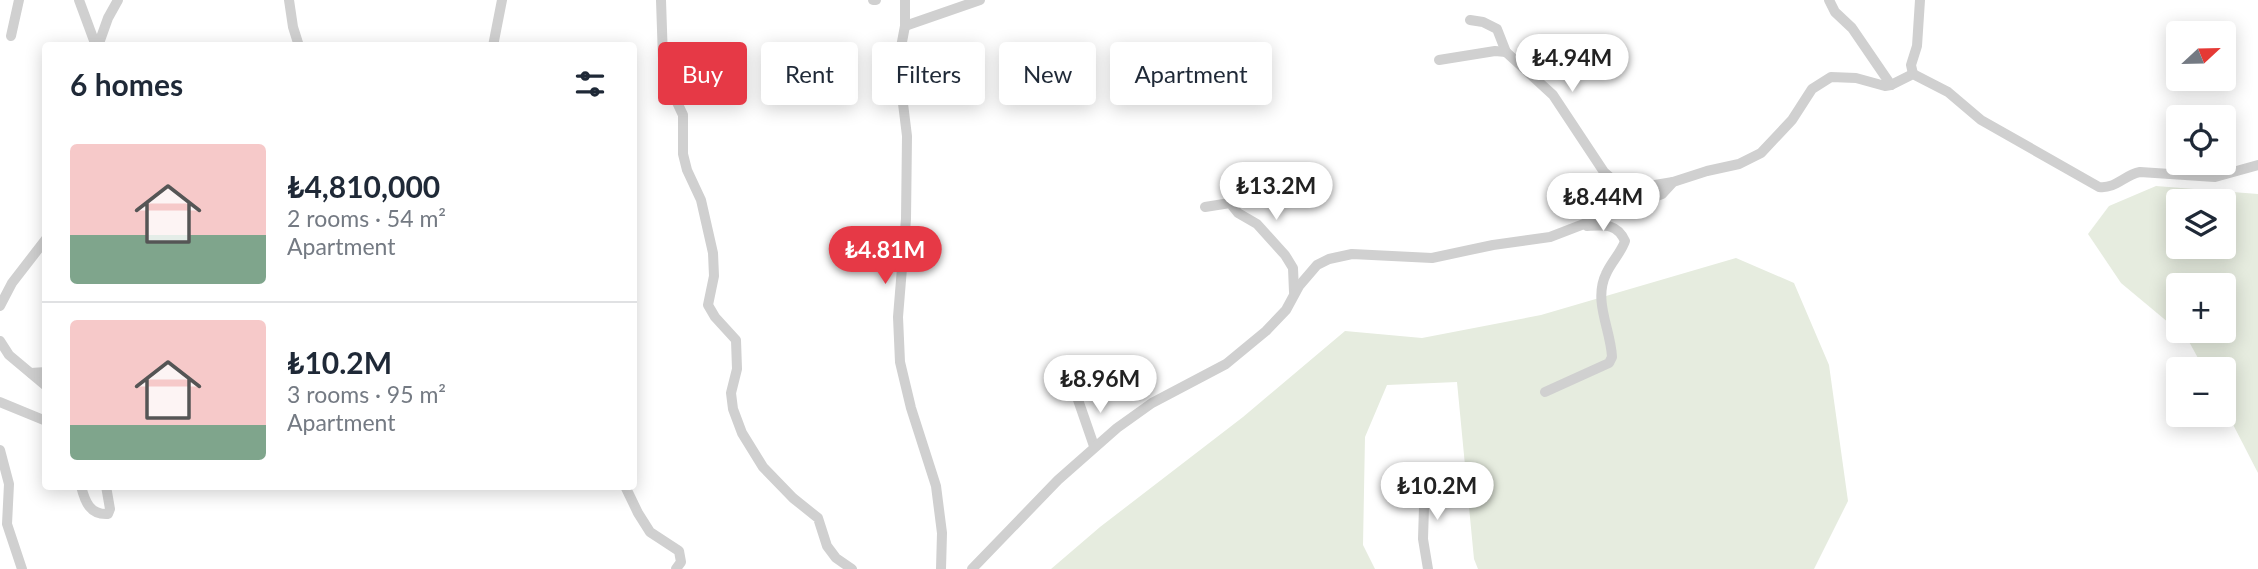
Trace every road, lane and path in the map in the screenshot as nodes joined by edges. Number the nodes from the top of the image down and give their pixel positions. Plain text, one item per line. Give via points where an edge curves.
1 (19, 0) edge
2 (79, 0) edge
3 (118, 0) edge
4 (289, 0) edge
5 (502, 0) edge
6 (661, 0) edge
7 (905, 0) edge
8 (980, 0) edge
9 (1829, 0) edge
10 (1920, 0) edge
11 (1470, 20) dead end
12 (905, 26) junction
13 (11, 36) dead end
14 (95, 42) edge
15 (99, 42) edge
16 (298, 42) edge
17 (494, 42) edge
18 (1506, 52) junction
19 (1439, 60) dead end
20 (1913, 74) junction
21 (1891, 85) junction
22 (2258, 165) edge
23 (1673, 182) junction
24 (1205, 206) dead end
25 (1579, 227) junction
26 (42, 244) edge
27 (1294, 299) junction
28 (0, 306) edge
29 (0, 341) edge
30 (42, 372) edge
31 (31, 373) junction
32 (42, 383) edge
33 (1545, 391) dead end
34 (1076, 394) dead end
35 (0, 402) edge
36 (42, 419) edge
37 (1094, 446) junction
38 (0, 450) edge
39 (1423, 472) dead end
40 (82, 490) edge
41 (107, 490) edge
42 (627, 490) edge
43 (22, 569) edge
44 (676, 569) edge
45 (852, 569) edge
46 (941, 569) edge
47 (972, 569) edge
48 (1428, 569) edge

1 - 13 street
2 - 14 street
3 - 15 street
4 - 16 street
5 - 17 street
6 - 45 street via 666,79 683,115 683,154 701,200 713,253 709,305 736,340 733,410 763,467 818,518 827,546
7 - 12 street
8 - 12 street
9 - 21 street
10 - 20 street
11 - 18 street via 1497,29
12 - 46 street via 898,63 907,136 900,362 936,486
18 - 19 street
18 - 23 street via 1553,95 1604,172 1620,186
20 - 21 street
20 - 22 street via 1948,92 1981,120 2099,187 2114,186 2140,172 2215,177
21 - 23 street via 1831,77 1812,89 1792,120 1761,153 1739,164
23 - 25 street via 1662,194
24 - 27 street via 1230,203 1257,224 1293,268
25 - 27 street via 1550,237 1432,258 1341,256 1317,265
25 - 33 street via 1608,225 1618,229 1625,240 1601,290 1612,357 1609,363
26 - 28 street
27 - 37 street via 1266,331 1226,364 1152,403
29 - 31 street
30 - 31 street
31 - 32 street
34 - 37 street
35 - 36 street
37 - 47 street
38 - 43 street via 9,484 7,524
39 - 48 street via 1419,486
40 - 41 street via 92,511 107,514
42 - 44 street via 650,532 679,551 681,562

